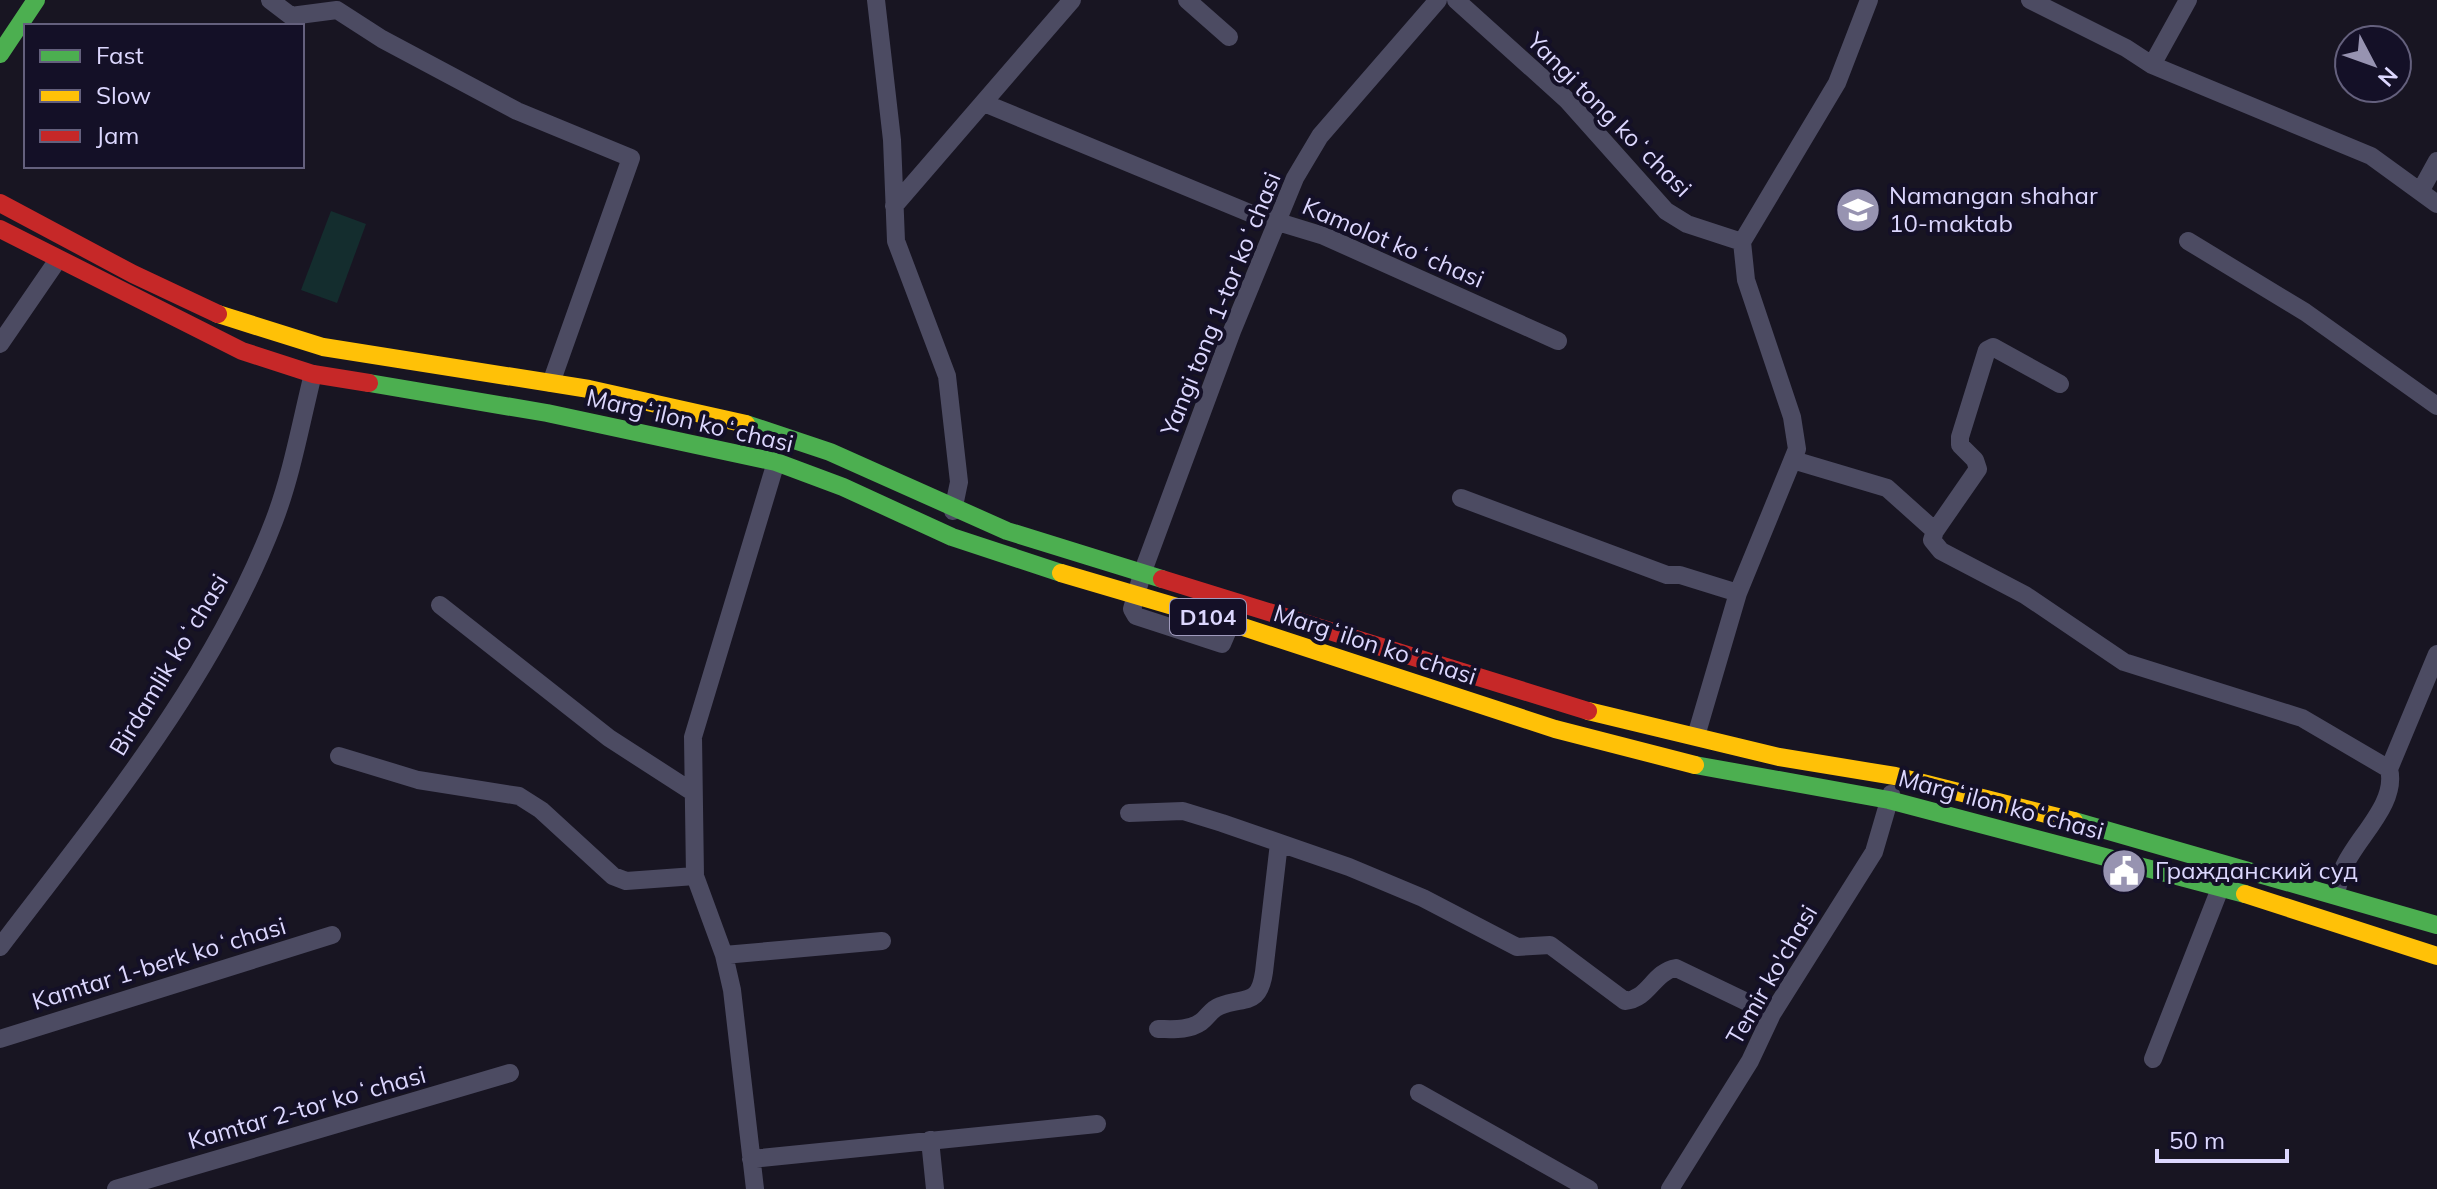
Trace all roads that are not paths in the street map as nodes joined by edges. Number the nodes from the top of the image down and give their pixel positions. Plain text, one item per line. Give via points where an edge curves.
1 (36, 0) edge
2 (270, 0) edge
3 (876, 0) edge
4 (1072, 0) edge
5 (1187, 0) edge
6 (1438, 0) edge
7 (1456, 0) edge
8 (1869, 0) edge
9 (2030, 0) edge
10 (2188, 0) edge
11 (326, 5) edge
12 (1229, 37) dead end
13 (0, 54) edge
14 (2152, 65) junction
15 (984, 103) junction
16 (2437, 161) edge
17 (2421, 190) junction
18 (0, 203) edge
19 (2437, 204) edge
20 (894, 206) junction
21 (1275, 220) junction
22 (0, 229) edge
23 (2188, 241) dead end
24 (1742, 242) junction
25 (57, 261) junction
26 (1558, 341) dead end
27 (0, 344) edge
28 (313, 374) junction
29 (551, 383) junction
30 (2060, 384) dead end
31 (2437, 406) edge
32 (1793, 460) junction
33 (776, 462) junction
34 (1461, 498) dead end
35 (953, 511) junction
36 (1935, 531) junction
37 (1143, 571) junction
38 (1738, 593) junction
39 (1136, 596) junction
40 (440, 605) dead end
41 (2435, 665) edge
42 (1696, 736) junction
43 (339, 756) dead end
44 (2389, 769) junction
45 (1895, 776) junction
46 (691, 791) junction
47 (1889, 800) junction
48 (1129, 813) dead end
49 (1279, 843) junction
50 (695, 876) junction
51 (2221, 886) junction
52 (2336, 893) junction
53 (2437, 925) edge
54 (332, 935) dead end
55 (882, 941) dead end
56 (0, 947) edge
57 (724, 955) junction
58 (2437, 956) edge
59 (1772, 1014) junction
60 (1158, 1029) dead end
61 (0, 1039) edge
62 (2153, 1059) dead end
63 (510, 1073) dead end
64 (1419, 1093) dead end
65 (1097, 1124) dead end
66 (930, 1140) junction
67 (751, 1159) junction
68 (116, 1189) edge
69 (755, 1189) edge
70 (935, 1189) edge
71 (1589, 1189) edge
72 (1670, 1189) edge

1 - 13 main road
2 - 11 street via 291,16
3 - 20 street
4 - 15 street
5 - 12 street
6 - 21 street, Yangi tong 1-tor koʻchasi via 1320,136
7 - 24 street, Yangi tong koʻchasi via 1567,100 1666,211 1687,224
8 - 24 street via 1837,83
9 - 14 street
10 - 14 street
11 - 29 street via 517,111 631,158
14 - 17 street via 2371,156
15 - 20 street
15 - 21 street, Kamolot koʻchasi
16 - 17 street
17 - 19 street
18 - 29 main road, Margʻilon koʻchasi / D104 via 223,317 273,334 345,353
20 - 35 street via 896,241 947,376 959,482
21 - 26 street, Kamolot koʻchasi via 1324,236
21 - 37 street, Yangi tong 1-tor koʻchasi
22 - 25 main road, Margʻilon koʻchasi / D104
23 - 31 street via 2305,312
24 - 32 street via 1746,280 1792,417 1797,449
25 - 27 street
25 - 28 main road, Margʻilon koʻchasi / D104 via 242,351
28 - 33 main road, Margʻilon koʻchasi / D104 via 547,413
28 - 56 street, Birdamlik koʻchasi via 275,518 244,589 145,754
29 - 35 main road, Margʻilon koʻchasi / D104 via 768,430
30 - 36 street via 1993,347 1987,350 1960,437 1978,469
32 - 36 street via 1887,488
32 - 38 street
33 - 39 main road, Margʻilon koʻchasi / D104 via 952,537
33 - 46 street via 693,737
34 - 38 street via 1654,571
35 - 37 main road, Margʻilon koʻchasi / D104
36 - 44 street via 1932,540 1941,551 2025,595 2124,662 2302,718
37 - 39 street, Yangi tong 1-tor koʻchasi
37 - 42 main road, Margʻilon koʻchasi / D104 via 1577,708
38 - 42 street
39 - 47 main road, Margʻilon koʻchasi / D104 via 1621,748
40 - 46 street via 609,738
41 - 44 street
42 - 45 main road, Margʻilon koʻchasi / D104 via 1779,757
43 - 50 street via 418,780 519,796 613,876 626,881
44 - 52 street via 2392,780 2381,806 2343,867
45 - 47 street, Temir ko'chasi
45 - 52 main road, Margʻilon koʻchasi / D104
46 - 50 street
47 - 51 main road, Margʻilon koʻchasi / D104
47 - 59 street, Temir ko'chasi via 1874,852
48 - 49 street via 1183,811
49 - 59 street via 1423,898 1517,947 1550,945 1625,1001 1639,998 1660,974 1676,968
49 - 60 street via 1259,993 1220,1006 1185,1029
50 - 57 street
51 - 58 main road, Margʻilon koʻchasi / D104
51 - 62 street
52 - 53 main road, Margʻilon koʻchasi / D104
54 - 61 street, Kamtar 1-berk koʻchasi
55 - 57 street
57 - 67 street
59 - 72 street, Temir ko'chasi via 1750,1061
63 - 68 street, Kamtar 2-tor koʻchasi
64 - 71 street
65 - 66 street
66 - 67 street
66 - 70 street
67 - 69 street

